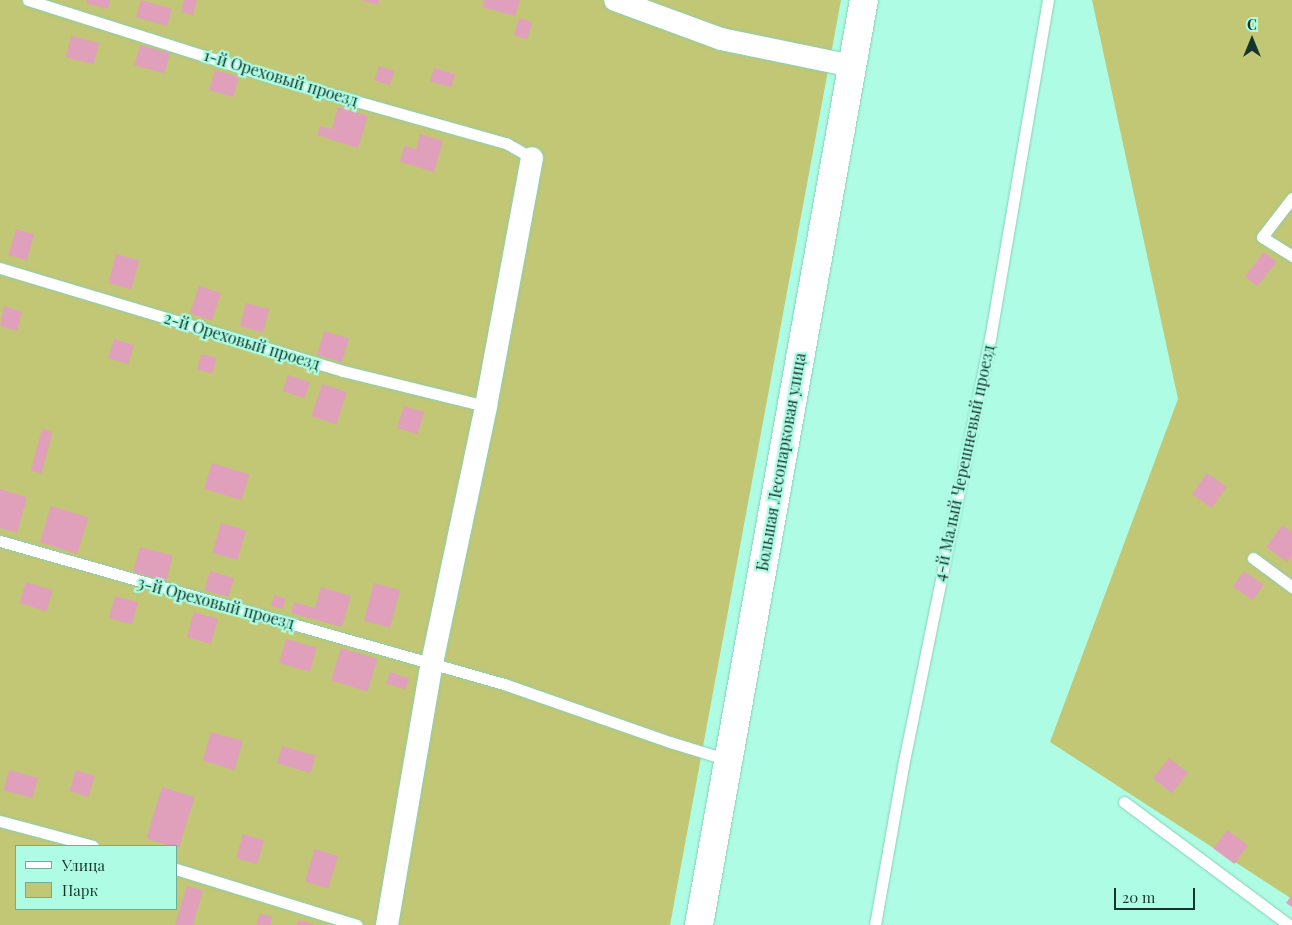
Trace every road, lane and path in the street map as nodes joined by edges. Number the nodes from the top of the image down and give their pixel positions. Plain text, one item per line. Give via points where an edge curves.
1 (28, 0) edge
2 (615, 0) edge
3 (864, 0) edge
4 (1048, 0) edge
5 (852, 66) junction
6 (532, 158) joint
7 (1292, 198) edge
8 (1292, 256) edge
9 (0, 268) edge
10 (486, 406) junction
11 (0, 541) edge
12 (1253, 558) dead end
13 (1292, 587) edge
14 (432, 663) junction
15 (729, 760) junction
16 (1124, 802) dead end
17 (0, 821) edge
18 (89, 845) edge
19 (178, 870) edge
20 (357, 925) edge
21 (388, 925) edge
22 (699, 925) edge
23 (875, 925) edge
24 (1289, 925) edge

1 - 6 lane, 1-й Ореховый проезд via 274,78 506,143
2 - 5 street via 721,39
3 - 5 main road, Большая Лесопарковая улица
4 - 23 lane, 4-й Малый Черешневый проезд via 990,339 942,563
5 - 15 main road, Большая Лесопарковая улица
6 - 10 street
7 - 8 lane via 1262,237
9 - 10 lane, 2-й Ореховый проезд via 343,371
10 - 14 street
11 - 14 lane, 3-й Ореховый проезд
12 - 13 lane
14 - 15 lane, 3-й Ореховый проезд
14 - 21 street
15 - 22 main road, Большая Лесопарковая улица
16 - 24 lane
17 - 18 lane
19 - 20 lane

